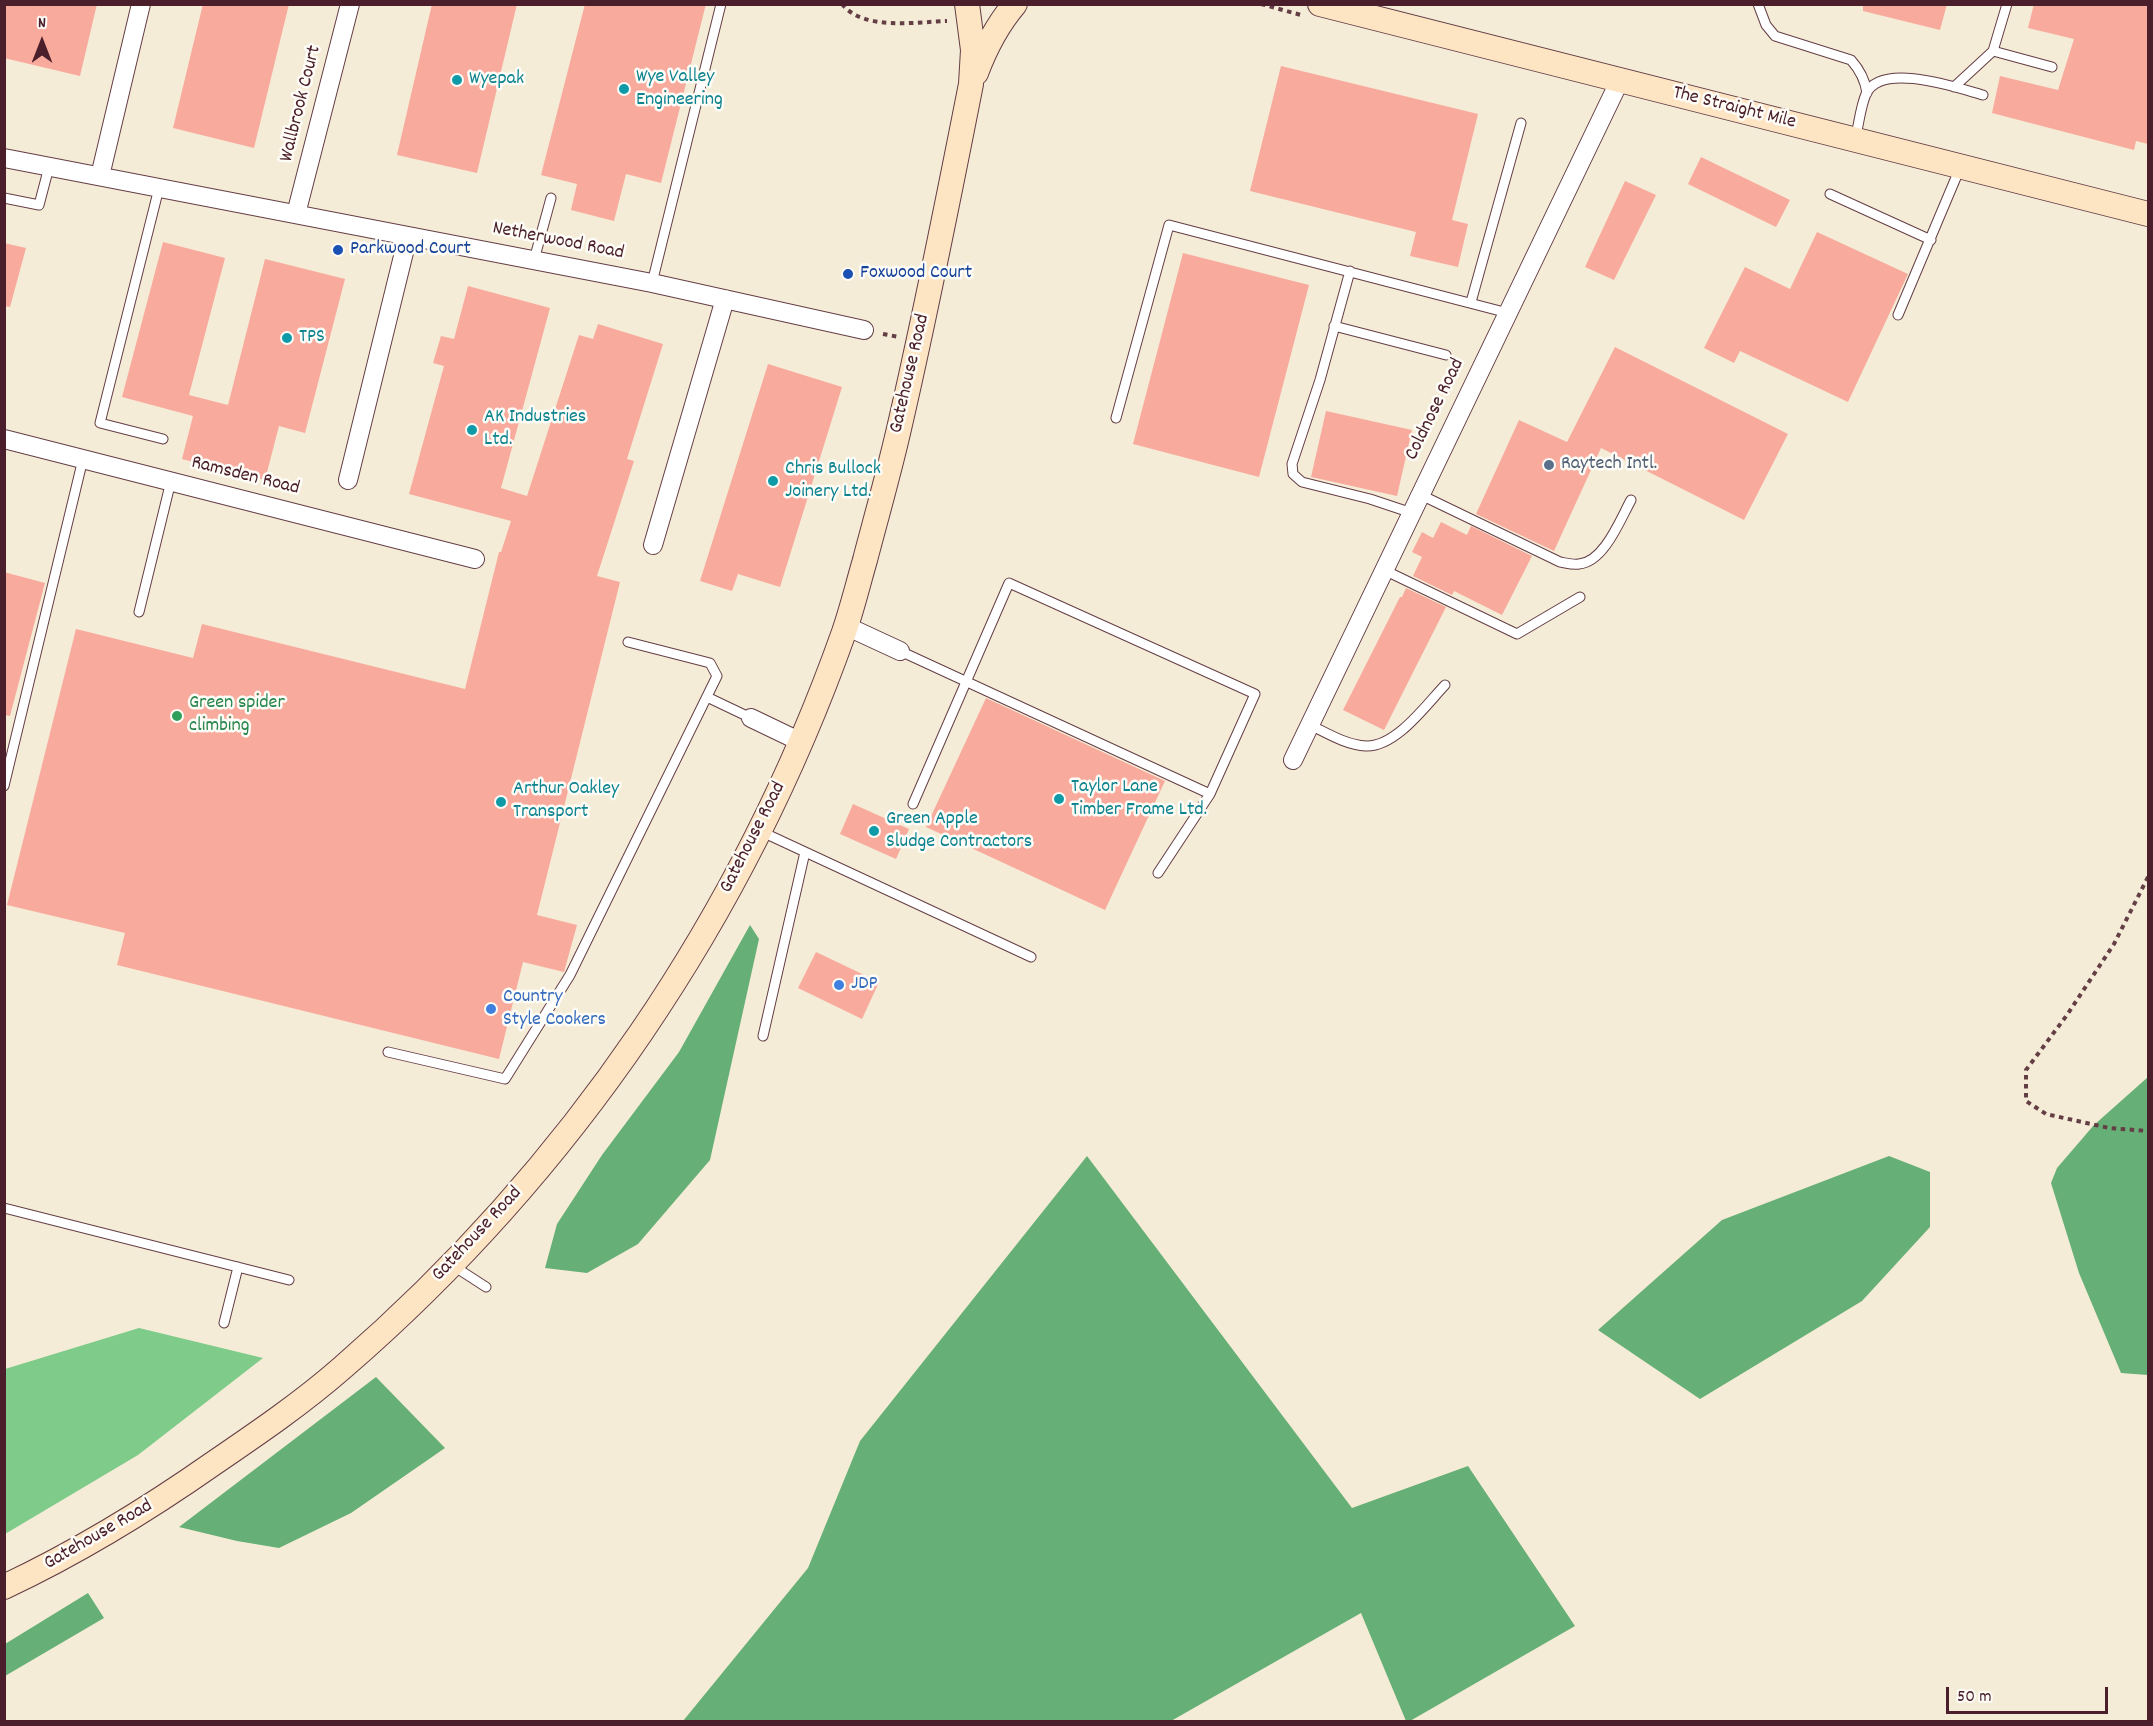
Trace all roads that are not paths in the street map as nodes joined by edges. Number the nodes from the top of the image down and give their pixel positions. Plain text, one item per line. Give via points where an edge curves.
1 (141, 4) edge
2 (351, 4) edge
3 (721, 4) edge
4 (1015, 4) edge
5 (1320, 4) edge
6 (1758, 4) edge
7 (2007, 4) edge
8 (962, 13) edge
9 (1993, 51) junction
10 (2052, 67) dead end
11 (1620, 80) junction
12 (971, 84) junction
13 (1954, 87) junction
14 (1867, 93) junction
15 (1983, 94) dead end
16 (1521, 123) dead end
17 (1855, 139) junction
18 (4, 158) edge
19 (49, 166) junction
20 (1961, 166) junction
21 (100, 176) junction
22 (159, 188) junction
23 (1830, 194) dead end
24 (4, 198) edge
25 (551, 198) dead end
26 (2148, 213) edge
27 (296, 214) junction
28 (408, 236) junction
29 (1931, 240) junction
30 (534, 260) junction
31 (1350, 271) junction
32 (652, 283) junction
33 (725, 299) junction
34 (1471, 302) junction
35 (1509, 313) junction
36 (1898, 315) dead end
37 (1334, 326) junction
38 (864, 330) dead end
39 (1446, 355) dead end
40 (1116, 418) dead end
41 (4, 438) edge
42 (163, 439) dead end
43 (83, 459) junction
44 (348, 480) dead end
45 (171, 481) junction
46 (1421, 495) junction
47 (1631, 500) dead end
48 (1412, 513) junction
49 (653, 545) dead end
50 (474, 559) dead end
51 (1384, 570) junction
52 (1580, 597) dead end
53 (139, 612) dead end
54 (846, 626) junction
55 (628, 642) dead end
56 (900, 651) joint
57 (968, 682) junction
58 (1445, 685) dead end
59 (707, 697) junction
60 (751, 718) joint
61 (1310, 725) junction
62 (801, 742) junction
63 (1293, 760) dead end
64 (4, 786) edge
65 (1210, 794) junction
66 (913, 804) dead end
67 (760, 831) junction
68 (805, 852) junction
69 (1158, 873) dead end
70 (1031, 957) dead end
71 (763, 1035) dead end
72 (387, 1052) dead end
73 (4, 1208) edge
74 (452, 1264) junction
75 (238, 1267) junction
76 (289, 1280) dead end
77 (486, 1287) dead end
78 (224, 1323) dead end
79 (4, 1587) edge

1 - 21 street
2 - 27 street, Wallbrook Court
3 - 32 lane
4 - 12 main road, Gatehouse Road via 984,51
5 - 11 main road, The Straight Mile
6 - 14 lane via 1766,26 1775,36 1851,60 1866,81
7 - 9 lane
8 - 12 main road, Gatehouse Road via 971,23
9 - 10 lane
9 - 13 lane
11 - 17 main road, The Straight Mile
11 - 35 street, Coldnose Road
12 - 54 main road, Gatehouse Road via 917,352
13 - 14 lane via 1928,80 1889,79 1874,84
13 - 15 lane
14 - 17 lane
16 - 34 lane
17 - 20 main road, The Straight Mile
18 - 19 street, Netherwood Road
19 - 21 street, Netherwood Road
19 - 24 lane via 39,205
20 - 26 main road, The Straight Mile
20 - 29 lane
21 - 22 street, Netherwood Road
22 - 27 street, Netherwood Road
22 - 42 lane via 100,423
23 - 29 lane
25 - 30 lane
27 - 28 street, Netherwood Road
28 - 30 street, Netherwood Road
28 - 44 street
29 - 36 lane
30 - 32 street, Netherwood Road
31 - 34 lane
31 - 37 lane
31 - 40 lane via 1169,225
32 - 33 street, Netherwood Road
33 - 38 street, Netherwood Road
33 - 49 street
34 - 35 lane
35 - 46 street, Coldnose Road
37 - 39 lane
37 - 48 lane via 1292,464 1293,474 1302,482
41 - 43 street, Ramsden Road
43 - 45 street, Ramsden Road
43 - 64 lane
45 - 50 street, Ramsden Road
45 - 53 lane
46 - 47 lane via 1560,562 1580,564 1604,548
46 - 48 street, Coldnose Road
48 - 51 street, Coldnose Road
51 - 52 lane via 1516,634
51 - 61 street, Coldnose Road
54 - 56 street
54 - 62 main road, Gatehouse Road
55 - 59 lane via 710,663 717,676
56 - 57 lane
57 - 65 lane
57 - 65 lane via 1009,583 1255,694
57 - 66 lane
58 - 61 lane via 1408,724 1378,745 1347,742
59 - 60 lane
59 - 72 lane via 570,975 505,1078
60 - 62 street
61 - 63 street, Coldnose Road
62 - 67 main road, Gatehouse Road
65 - 69 lane
67 - 68 lane
67 - 74 main road, Gatehouse Road via 699,945 580,1120
68 - 70 lane
68 - 71 lane
73 - 75 lane
74 - 77 lane
74 - 79 main road, Gatehouse Road via 339,1371 273,1423 163,1499 57,1562
75 - 76 lane
75 - 78 lane

